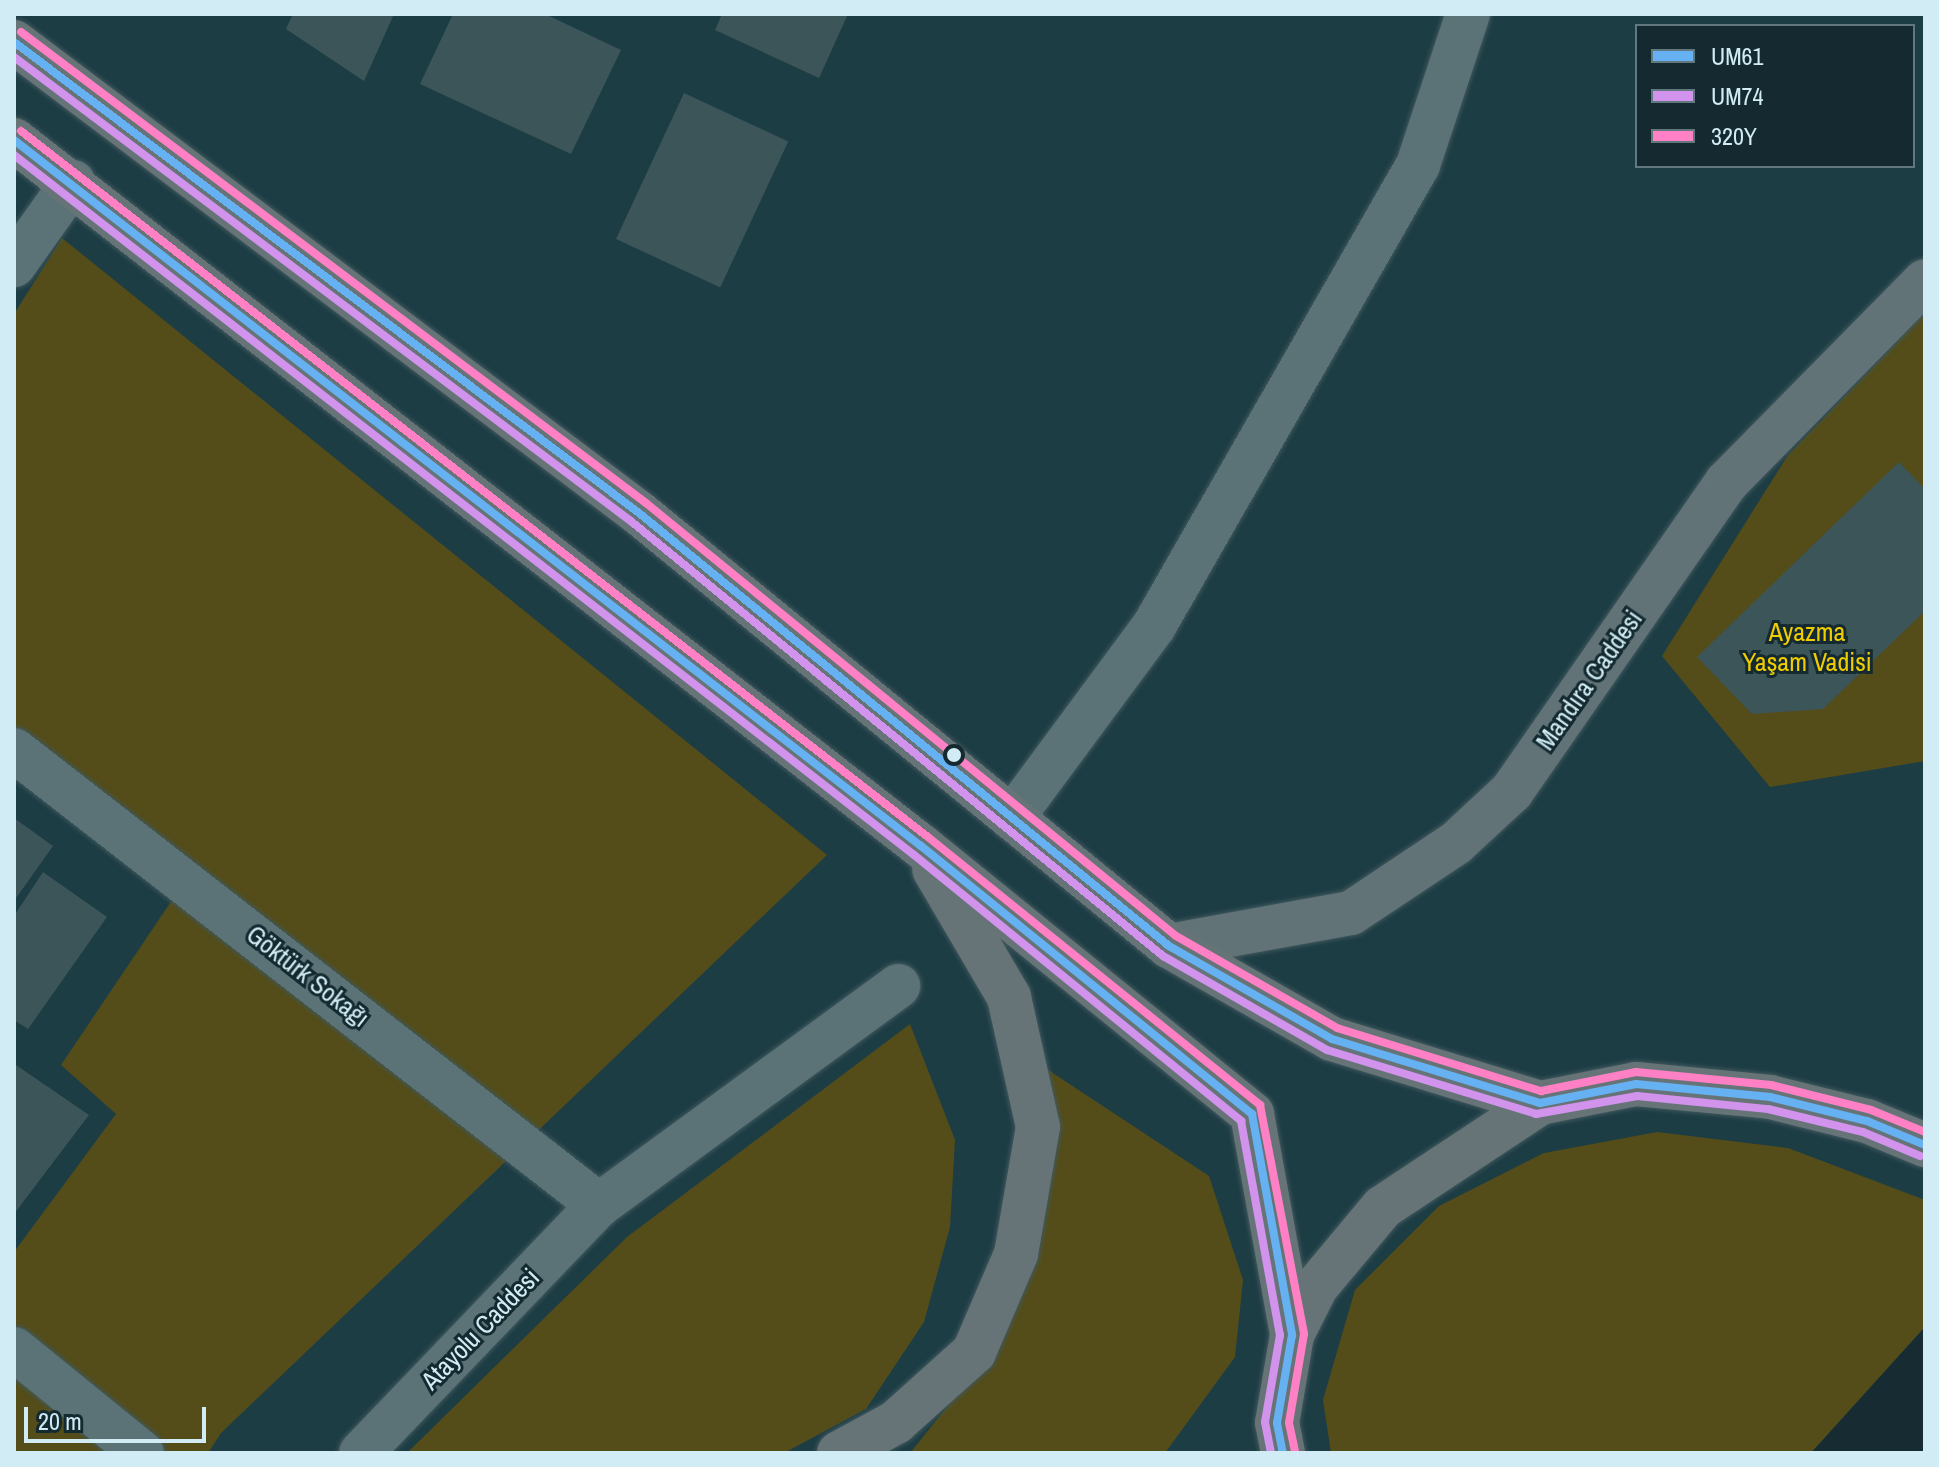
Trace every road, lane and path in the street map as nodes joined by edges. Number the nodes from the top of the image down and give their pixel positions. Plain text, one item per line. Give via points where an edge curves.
1 (1468, 14) edge
2 (14, 42) edge
3 (14, 140) edge
4 (73, 182) junction
5 (14, 265) edge
6 (1925, 281) edge
7 (14, 750) edge
8 (1012, 818) junction
9 (921, 846) junction
10 (1169, 946) junction
11 (898, 986) dead end
12 (1540, 1103) junction
13 (1925, 1145) edge
14 (599, 1205) junction
15 (1292, 1335) junction
16 (14, 1349) edge
17 (1272, 1443) edge
18 (142, 1453) edge
19 (361, 1453) edge
20 (839, 1453) edge

1 - 8 street via 1418,165 1154,626
2 - 8 main road via 639,513
3 - 4 main road
4 - 5 street
4 - 9 main road via 459,491
6 - 10 street, Mandıra Caddesi via 1727,482 1512,791 1456,843 1351,913
7 - 14 street, Göktürk Sokağı
8 - 10 main road
9 - 15 main road via 1252,1114
9 - 20 main road via 1009,997 1038,1127 1016,1254 974,1352 896,1422
10 - 12 main road via 1332,1039
11 - 14 street, Atayolu Caddesi
12 - 13 main road via 1636,1084 1770,1097 1867,1121
12 - 15 main road via 1383,1207 1316,1287
14 - 19 street, Atayolu Caddesi
15 - 17 main road
16 - 18 street

